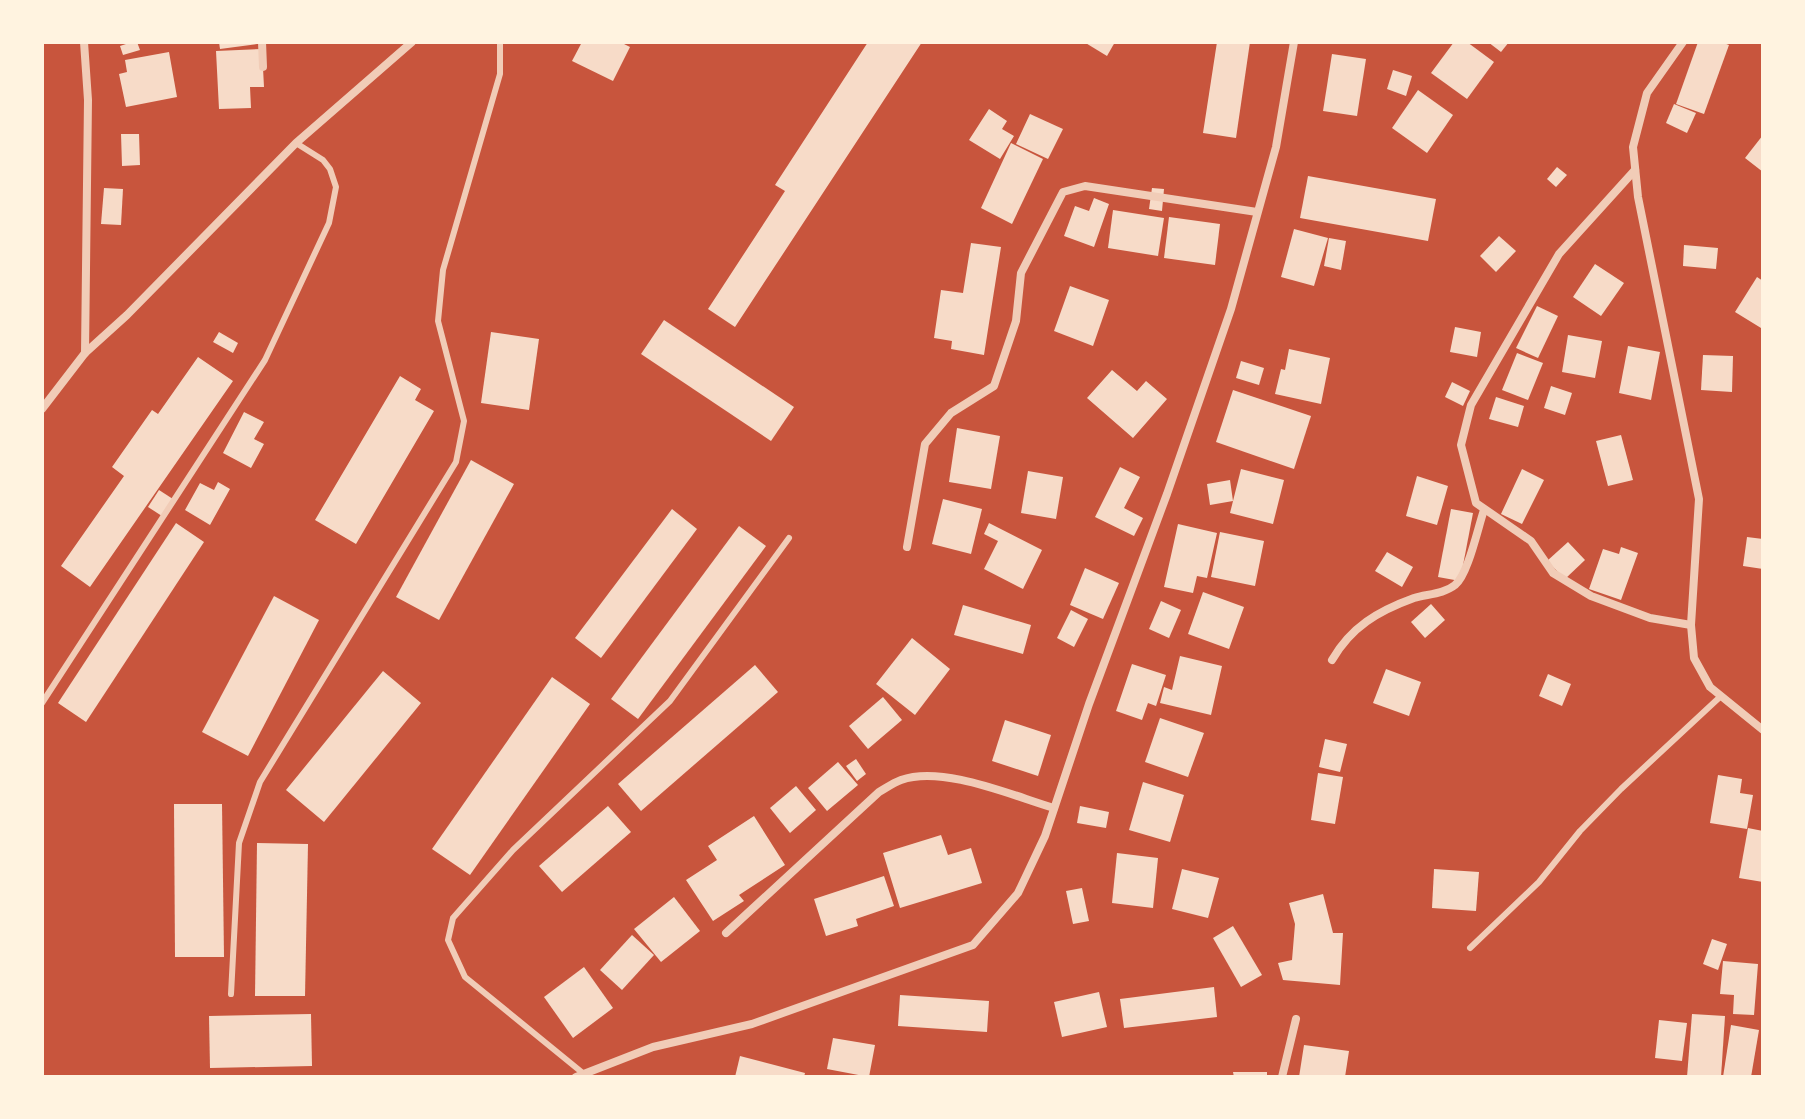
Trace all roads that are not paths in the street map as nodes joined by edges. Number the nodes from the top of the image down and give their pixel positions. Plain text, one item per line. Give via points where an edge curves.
1 (84, 42) edge
2 (262, 42) edge
3 (412, 42) edge
4 (500, 42) edge
5 (1294, 42) edge
6 (1683, 42) edge
7 (263, 67) dead end
8 (296, 143) junction
9 (1635, 170) junction
10 (1257, 212) junction
11 (85, 353) junction
12 (42, 409) edge
13 (1484, 510) junction
14 (789, 538) dead end
15 (907, 547) dead end
16 (1691, 625) junction
17 (1332, 660) dead end
18 (1721, 696) junction
19 (42, 703) edge
20 (1763, 730) edge
21 (1054, 808) junction
22 (726, 933) dead end
23 (1470, 948) dead end
24 (231, 994) dead end
25 (1296, 1019) dead end
26 (580, 1075) edge
27 (594, 1077) edge
28 (1282, 1077) edge

1 - 11 street
2 - 7 street
3 - 8 street
4 - 24 lane via 500,74 443,270 438,321 464,421 456,462 260,782 239,843
5 - 10 street via 1276,147
6 - 9 street via 1647,93 1633,147
8 - 11 street
8 - 19 lane via 330,169 336,187 329,223 265,360
9 - 13 street via 1559,254 1471,405 1461,445 1476,503
9 - 16 street via 1699,499
10 - 15 street via 1085,186 1063,192 1021,273 1016,321 994,386 951,413 925,444
10 - 21 street via 1226,323
11 - 12 street
13 - 16 street via 1531,541 1553,573 1591,596 1650,618
13 - 17 street via 1456,585 1367,620 1344,640
14 - 26 lane via 670,701 513,850 453,918 448,940 465,977
16 - 18 street via 1694,658
18 - 20 street
18 - 23 lane via 1621,789 1539,882
21 - 22 street via 957,780 902,780 879,792
21 - 26 street via 1018,893 973,945 752,1024 653,1047
25 - 28 street
26 - 27 street

